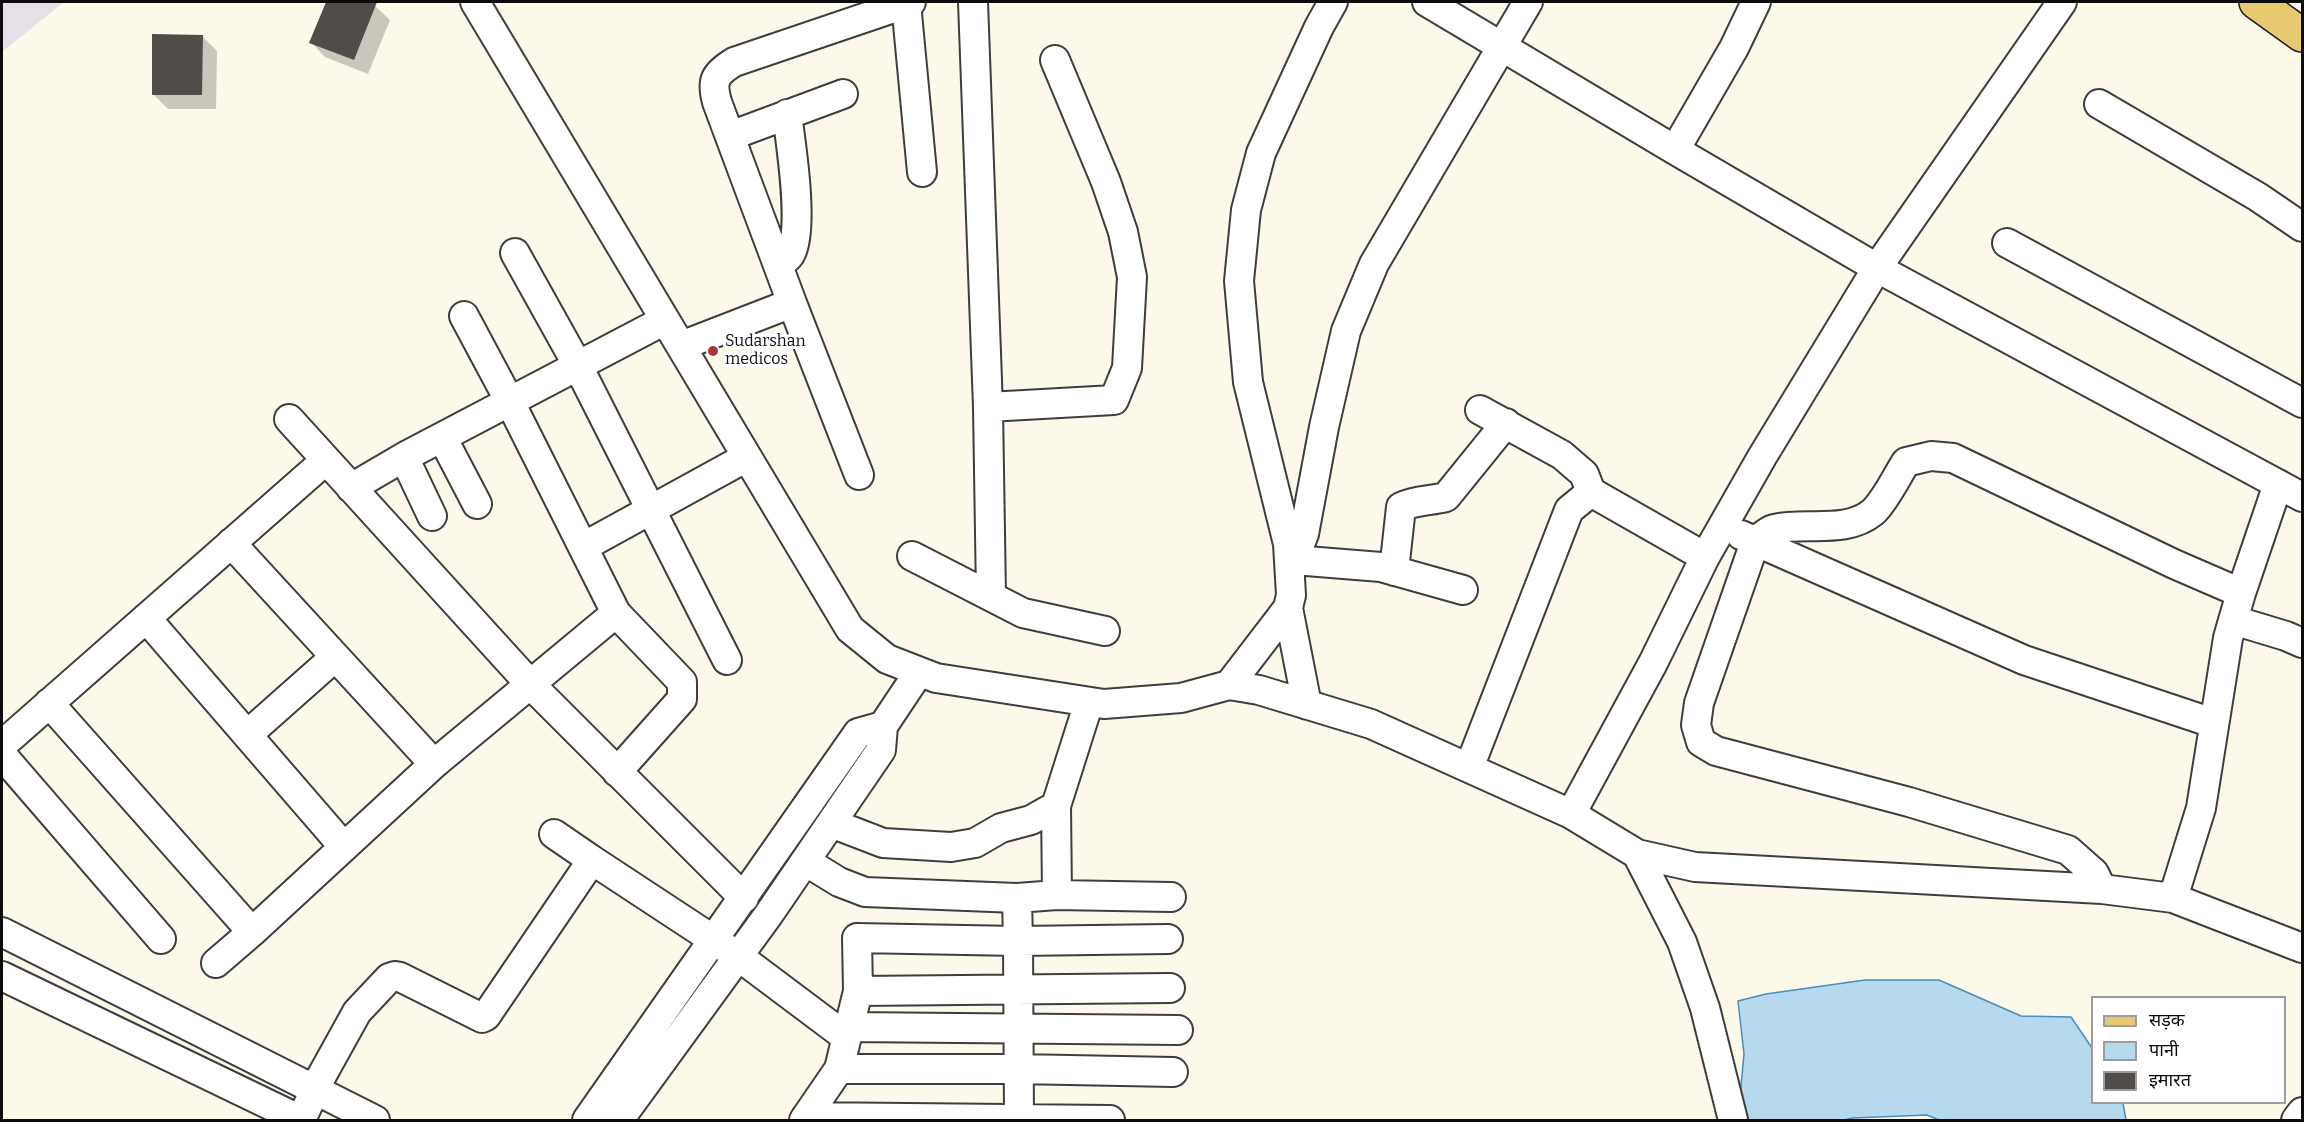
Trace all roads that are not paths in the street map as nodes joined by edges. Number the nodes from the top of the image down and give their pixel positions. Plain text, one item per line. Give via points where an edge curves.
1 (475, 2) edge
2 (909, 2) edge
3 (974, 2) edge
4 (1333, 2) edge
5 (1427, 2) edge
6 (1528, 2) edge
7 (1756, 2) edge
8 (2062, 2) edge
9 (2256, 2) edge
10 (2302, 35) edge
11 (1502, 48) junction
12 (1055, 60) dead end
13 (843, 94) dead end
14 (2099, 104) dead end
15 (787, 114) junction
16 (729, 136) junction
17 (1675, 150) junction
18 (922, 172) dead end
19 (2302, 227) edge
20 (2007, 243) dead end
21 (514, 253) dead end
22 (778, 265) junction
23 (1877, 268) junction
24 (792, 303) junction
25 (464, 316) dead end
26 (665, 320) junction
27 (681, 346) junction
28 (578, 366) junction
29 (510, 402) junction
30 (2302, 403) edge
31 (988, 407) junction
32 (1480, 410) dead end
33 (289, 419) dead end
34 (1506, 423) junction
35 (442, 437) junction
36 (404, 457) junction
37 (747, 457) junction
38 (326, 460) junction
39 (859, 475) dead end
40 (351, 488) junction
41 (2290, 490) edge
42 (1591, 492) junction
43 (477, 504) dead end
44 (651, 511) junction
45 (432, 516) dead end
46 (1722, 527) junction
47 (1755, 542) junction
48 (231, 543) junction
49 (583, 547) junction
50 (912, 556) dead end
51 (1705, 557) junction
52 (1292, 566) junction
53 (1394, 571) junction
54 (1463, 590) dead end
55 (2241, 593) junction
56 (991, 596) junction
57 (1288, 608) junction
58 (616, 613) junction
59 (146, 618) junction
60 (2233, 620) junction
61 (1105, 631) dead end
62 (2302, 643) edge
63 (335, 657) junction
64 (726, 660) dead end
65 (919, 672) junction
66 (530, 684) junction
67 (1229, 685) junction
68 (1089, 702) junction
69 (50, 703) junction
70 (1307, 705) junction
71 (2213, 723) junction
72 (883, 726) junction
73 (247, 735) junction
74 (2, 745) edge
75 (2, 755) edge
76 (434, 764) junction
77 (1469, 768) junction
78 (617, 772) junction
79 (1056, 806) junction
80 (1570, 814) junction
81 (831, 823) junction
82 (554, 834) dead end
83 (344, 847) junction
84 (1636, 854) junction
85 (592, 860) junction
86 (805, 861) junction
87 (857, 889) junction
88 (2102, 889) junction
89 (1057, 895) junction
90 (1171, 897) dead end
91 (744, 898) junction
92 (1017, 898) junction
93 (2173, 898) junction
94 (2, 932) edge
95 (252, 932) junction
96 (857, 938) junction
97 (161, 939) dead end
98 (1168, 939) dead end
99 (715, 940) junction
100 (1018, 941) junction
101 (2302, 948) edge
102 (738, 956) junction
103 (216, 963) dead end
104 (2, 976) edge
105 (1170, 988) dead end
106 (1017, 989) junction
107 (858, 991) junction
108 (1017, 1030) junction
109 (1178, 1030) dead end
110 (848, 1032) junction
111 (839, 1069) junction
112 (1017, 1069) junction
113 (1173, 1072) dead end
114 (315, 1090) junction
115 (2302, 1112) edge
116 (805, 1119) edge
117 (1019, 1119) edge
118 (301, 1120) edge
119 (375, 1120) edge
120 (586, 1120) edge
121 (619, 1120) edge
122 (1110, 1120) edge
123 (1733, 1120) edge
124 (2296, 1120) edge

1 - 26 street
2 - 16 street via 734,62 719,71 713,86
2 - 18 street
3 - 31 street
4 - 52 street via 1261,153 1246,210 1239,281 1248,382
5 - 11 street
6 - 11 street
7 - 17 street
8 - 23 street
9 - 10 main road
11 - 17 street
11 - 52 street via 1374,264 1346,331 1304,534
12 - 31 street via 1123,232 1132,277 1127,368 1114,400
13 - 15 street
14 - 19 street
15 - 16 street
15 - 22 street via 797,225 791,255
16 - 22 street
17 - 23 street
20 - 30 street
21 - 28 street
22 - 24 street
23 - 41 street
23 - 46 street
24 - 27 street
24 - 39 street
25 - 29 street
26 - 27 street
26 - 28 street
27 - 37 street
28 - 29 street
28 - 44 street
29 - 35 street
29 - 49 street
31 - 56 street
32 - 34 street
33 - 38 street
34 - 42 street via 1575,465 1584,474
34 - 53 street via 1446,497 1401,507
35 - 36 street
35 - 43 street
36 - 40 street
36 - 45 street
37 - 44 street
37 - 65 street via 850,629 887,659
38 - 40 street
38 - 48 street
40 - 66 street
41 - 55 street
42 - 51 street
42 - 77 street via 1569,510
44 - 49 street
44 - 64 street
46 - 47 street
46 - 51 street
47 - 55 street via 1772,529 1857,522 1874,511 1906,462 1931,456 1953,458
47 - 71 street via 2024,660
47 - 88 street via 1700,703 1696,725 1701,742 1716,751 1909,802 2068,850 2094,873
48 - 59 street
48 - 63 street
49 - 58 street
50 - 56 street
51 - 80 street via 1653,663
52 - 53 street via 1381,567
52 - 57 street
53 - 54 street
55 - 60 street
56 - 61 street via 1023,613
57 - 67 street
57 - 70 street
58 - 66 street
58 - 78 street via 682,682 682,699
59 - 69 street
59 - 73 street
60 - 62 street
60 - 71 street
63 - 73 street
63 - 76 street
65 - 68 street
65 - 72 street
66 - 76 street
66 - 78 street
67 - 68 street via 1181,698
67 - 70 street
68 - 79 street
69 - 74 street
69 - 95 street
70 - 77 street via 1371,724
71 - 93 street via 2200,808
72 - 81 street via 881,750
72 - 91 street via 858,733
73 - 83 street
75 - 97 street
76 - 83 street
77 - 80 street
78 - 91 street
79 - 81 street via 975,843 951,848 883,843
79 - 89 street
80 - 84 street
81 - 86 street
82 - 85 street
83 - 95 street
84 - 88 street via 1695,867
84 - 123 street via 1682,942 1705,1008
85 - 99 street
85 - 114 street via 486,1016 482,1018 392,976 357,1012
86 - 87 street
86 - 102 street
87 - 92 street
87 - 96 street
88 - 93 street
89 - 90 street
89 - 92 street
91 - 99 street
92 - 100 street
93 - 101 street
94 - 114 street
95 - 103 street
96 - 100 street
96 - 107 street
98 - 100 street
99 - 102 street
99 - 120 street
100 - 106 street
102 - 110 street
102 - 121 street
104 - 118 street
105 - 106 street
106 - 107 street
106 - 108 street
107 - 110 street
108 - 109 street
108 - 110 street
108 - 112 street
110 - 111 street
111 - 112 street
111 - 116 street
112 - 113 street
112 - 117 street
114 - 118 street
114 - 119 street
115 - 124 street
116 - 117 street
117 - 122 street

